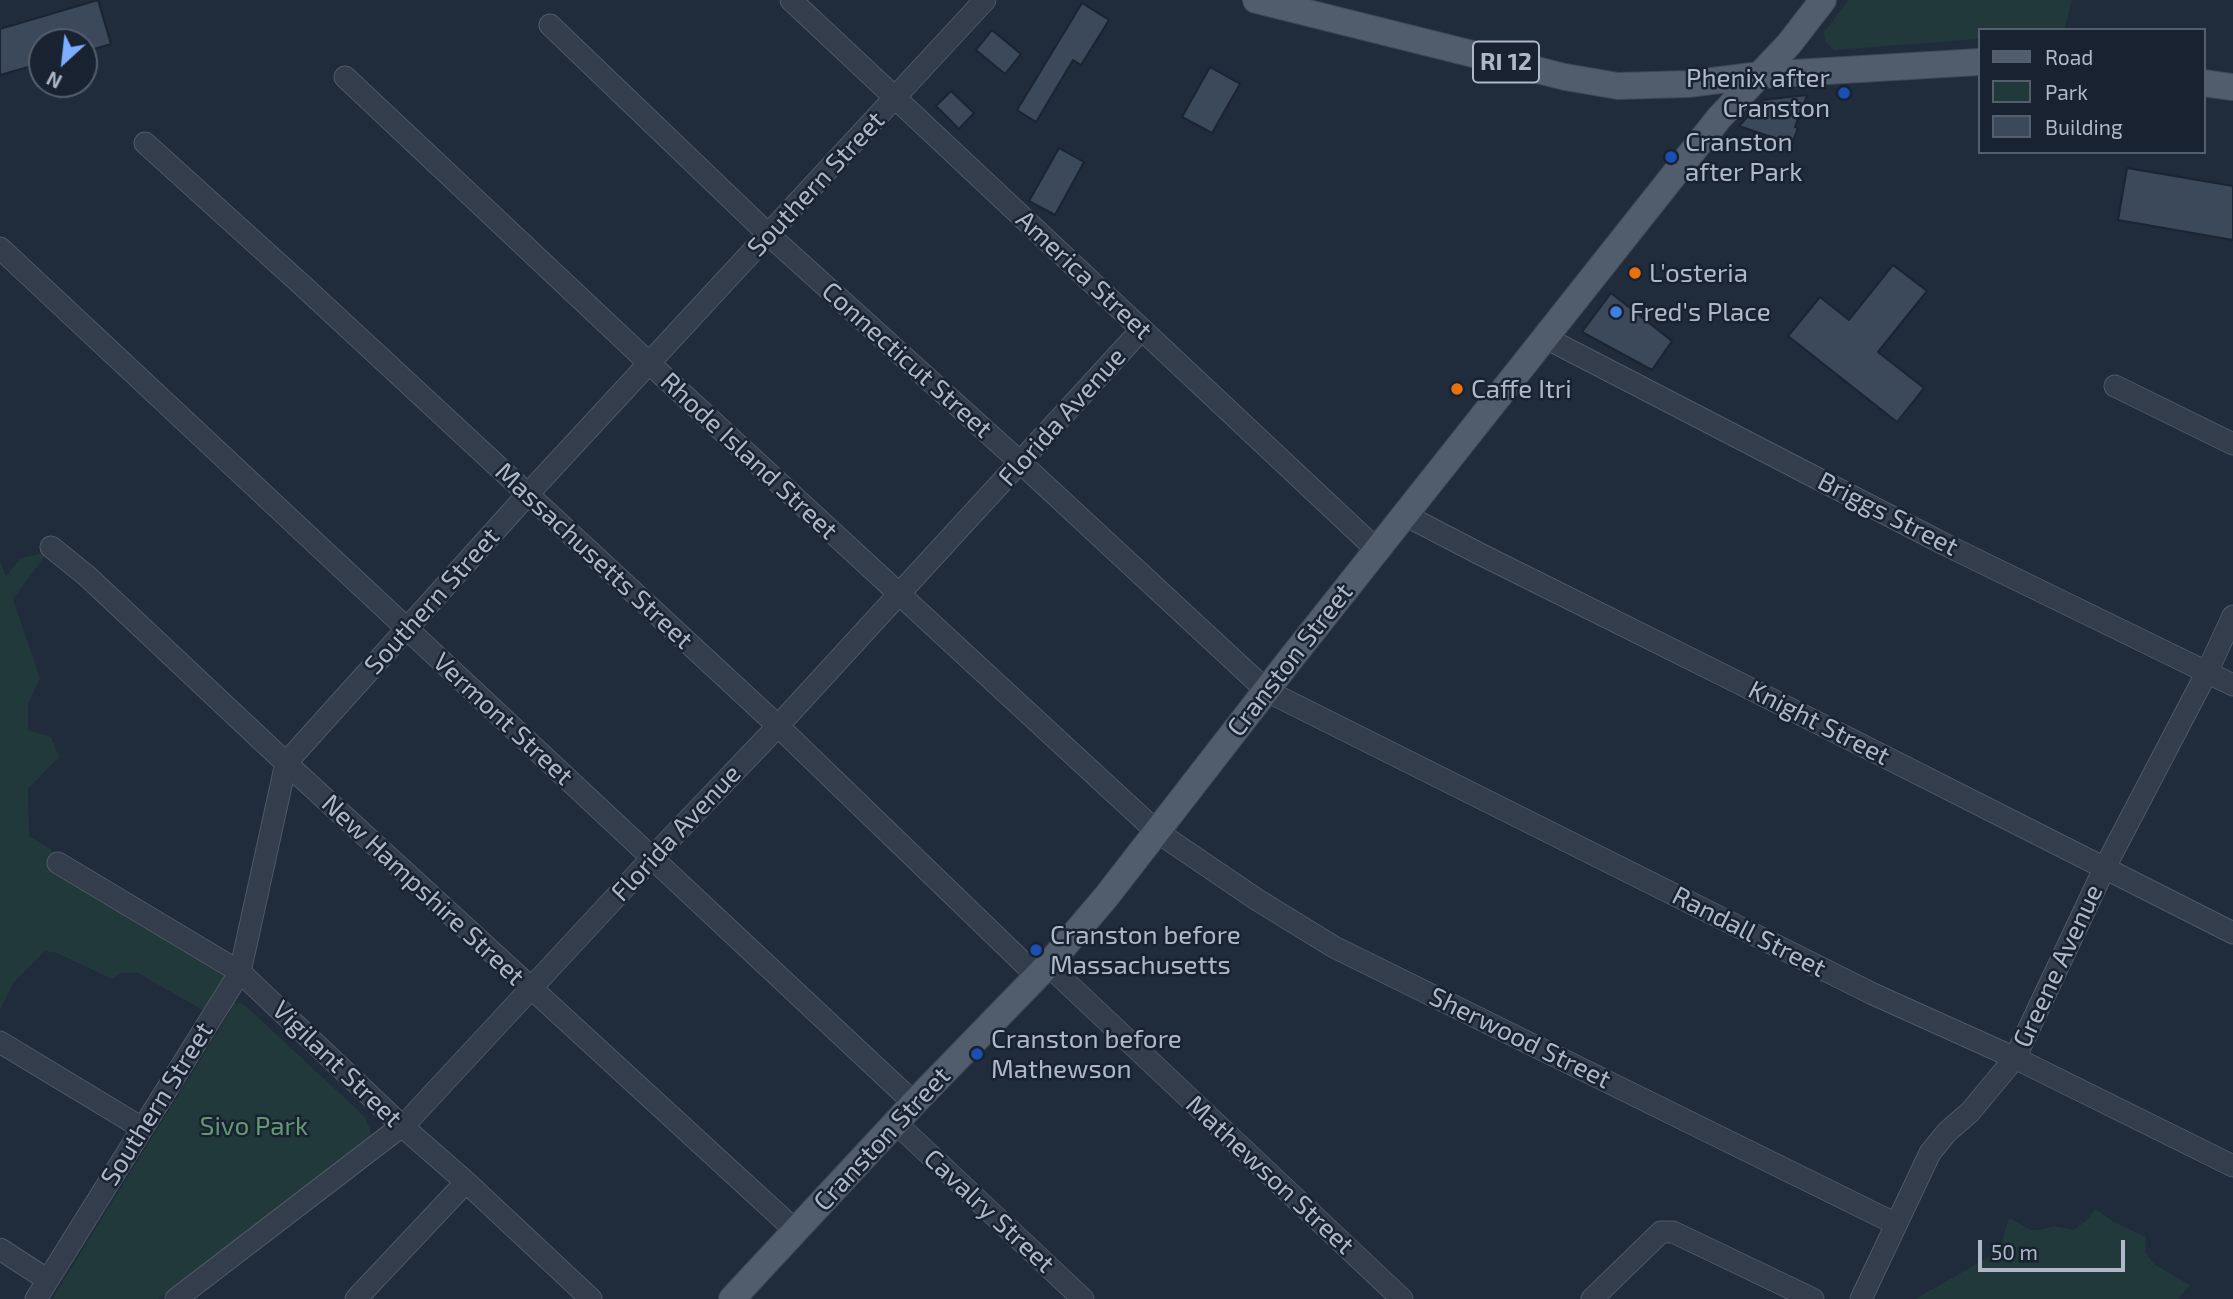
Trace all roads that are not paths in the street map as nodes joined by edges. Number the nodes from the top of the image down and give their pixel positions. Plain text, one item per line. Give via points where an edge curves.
1 (791, 0) edge
2 (985, 0) edge
3 (1256, 0) edge
4 (1823, 0) edge
5 (550, 25) dead end
6 (1978, 62) edge
7 (1760, 75) junction
8 (345, 77) dead end
9 (2205, 83) edge
10 (2233, 88) edge
11 (896, 98) junction
12 (145, 143) dead end
13 (769, 235) junction
14 (0, 248) edge
15 (1142, 329) junction
16 (1546, 338) junction
17 (649, 363) junction
18 (2115, 386) dead end
19 (2233, 444) edge
20 (1021, 463) junction
21 (528, 494) junction
22 (1405, 515) junction
23 (51, 547) dead end
24 (1377, 550) junction
25 (900, 595) junction
26 (2233, 616) edge
27 (407, 629) junction
28 (2207, 672) junction
29 (2233, 685) edge
30 (1267, 691) junction
31 (778, 726) junction
32 (286, 763) junction
33 (1156, 831) junction
34 (651, 859) junction
35 (58, 863) dead end
36 (2105, 869) junction
37 (2233, 933) edge
38 (1042, 970) junction
39 (240, 972) junction
40 (531, 989) junction
41 (0, 1042) edge
42 (2015, 1058) junction
43 (914, 1103) junction
44 (896, 1123) junction
45 (402, 1126) junction
46 (142, 1128) junction
47 (2233, 1166) edge
48 (466, 1182) junction
49 (1896, 1224) junction
50 (796, 1231) junction
51 (0, 1249) edge
52 (48, 1280) junction
53 (742, 1296) edge
54 (36, 1299) edge
55 (176, 1299) edge
56 (356, 1299) edge
57 (591, 1299) edge
58 (1083, 1299) edge
59 (1402, 1299) edge
60 (1592, 1299) edge
61 (1813, 1299) edge
62 (1861, 1299) edge

1 - 11 street, America Street
2 - 11 street, Southern Street
3 - 7 main road, RI 12 via 1588,82 1664,85
4 - 7 main road, Cranston Street
5 - 13 street, Connecticut Street
6 - 7 main road, RI 12
7 - 16 main road, Cranston Street via 1720,118
8 - 17 street, Rhode Island Street
9 - 10 main road
11 - 13 street, Southern Street
11 - 15 street, America Street
12 - 21 street, Massachusetts Street
13 - 17 street, Southern Street
13 - 20 street, Connecticut Street
14 - 27 street, Vermont Street
15 - 20 street, Florida Avenue
15 - 24 street, America Street
16 - 22 main road, Cranston Street
16 - 28 street, Briggs Street via 1946,545
17 - 21 street, Southern Street
17 - 25 street, Rhode Island Street
18 - 19 street
20 - 25 street, Florida Avenue
20 - 30 street, Connecticut Street
21 - 27 street, Southern Street
21 - 31 street, Massachusetts Street
22 - 24 main road, Cranston Street
22 - 36 street, Knight Street
23 - 32 street, New Hampshire Street
24 - 30 main road, Cranston Street
25 - 31 street, Florida Avenue
25 - 33 street, Rhode Island Street
26 - 28 street, Greene Avenue
27 - 32 street, Southern Street
27 - 34 street, Vermont Street
28 - 29 street, Briggs Street
28 - 36 street, Greene Avenue
30 - 33 main road, Cranston Street
30 - 42 street, Randall Street via 1872,994
31 - 34 street, Florida Avenue
31 - 38 street, Massachusetts Street
32 - 39 street, Southern Street
32 - 40 street, New Hampshire Street
33 - 38 main road, Cranston Street
33 - 49 street, Sherwood Street via 1334,947
34 - 40 street, Florida Avenue
34 - 43 street, Vermont Street
35 - 39 street, Vigilant Street
36 - 37 street, Knight Street
36 - 42 street, Greene Avenue
38 - 43 main road, Cranston Street
38 - 59 street, Mathewson Street
39 - 45 street, Vigilant Street
39 - 46 street, Southern Street
40 - 45 street, Florida Avenue
40 - 50 street, New Hampshire Street
41 - 46 street
42 - 47 street, Randall Street
42 - 49 street, Greene Avenue via 1930,1153
43 - 44 main road, Cranston Street
44 - 50 main road, Cranston Street
44 - 58 street, Cavalry Street
45 - 48 street, Vigilant Street
45 - 55 street, Florida Avenue
46 - 52 street, Southern Street
48 - 56 street
48 - 57 street, Vigilant Street
49 - 62 street, Greene Avenue
50 - 53 main road, Cranston Street
51 - 52 street
52 - 54 street, Southern Street
60 - 61 street via 1661,1231 1673,1232

